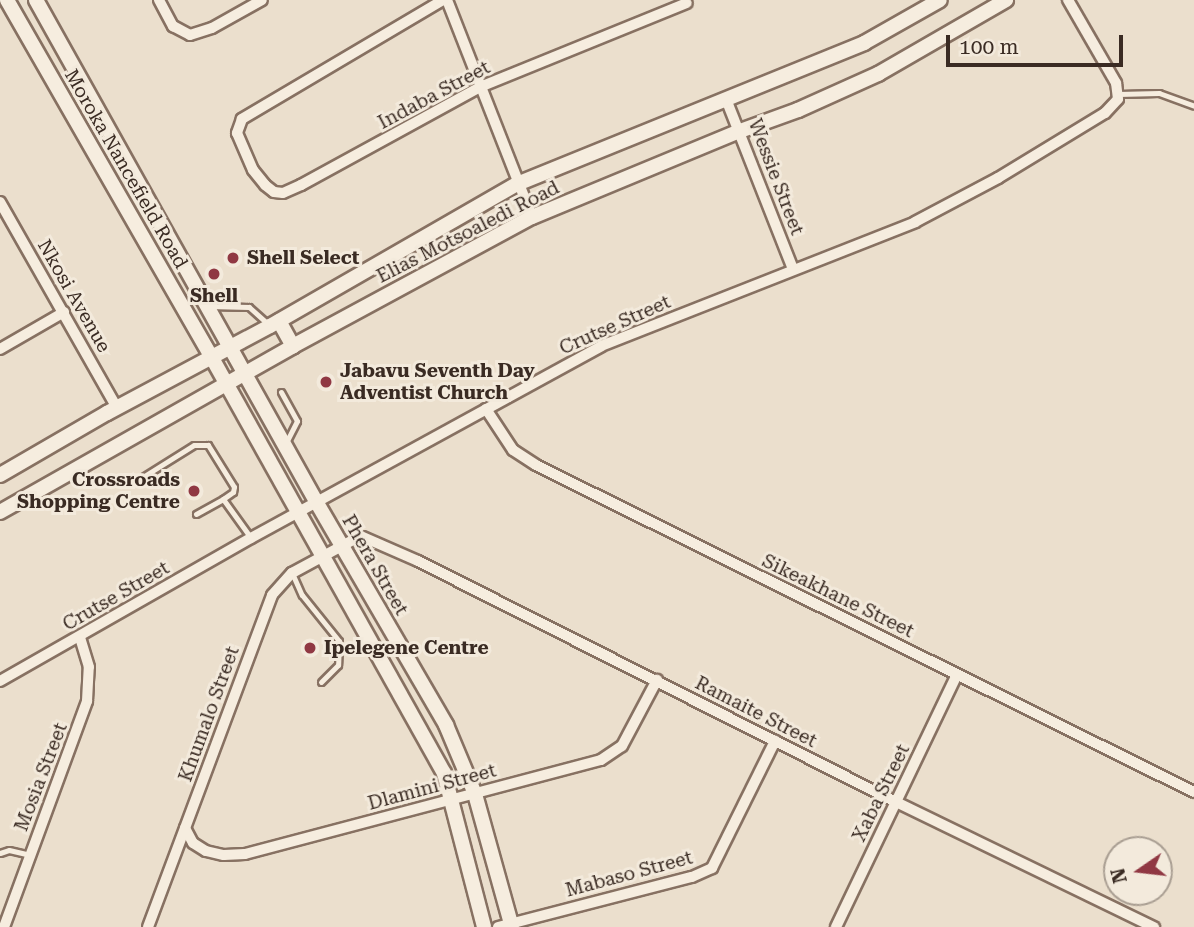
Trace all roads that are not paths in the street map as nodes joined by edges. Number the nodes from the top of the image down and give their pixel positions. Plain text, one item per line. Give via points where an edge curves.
1 (6, 0) edge
2 (36, 0) edge
3 (159, 0) edge
4 (262, 0) edge
5 (445, 0) edge
6 (940, 0) edge
7 (1006, 0) edge
8 (1068, 0) edge
9 (688, 4) dead end
10 (480, 87) junction
11 (1118, 94) junction
12 (726, 99) junction
13 (1194, 106) edge
14 (740, 131) junction
15 (517, 184) junction
16 (0, 202) edge
17 (532, 216) junction
18 (183, 263) junction
19 (793, 269) junction
20 (164, 274) junction
21 (207, 306) junction
22 (64, 312) junction
23 (275, 324) junction
24 (293, 346) junction
25 (231, 348) junction
26 (0, 349) edge
27 (212, 358) junction
28 (245, 374) junction
29 (226, 385) junction
30 (281, 392) dead end
31 (117, 408) junction
32 (486, 409) junction
33 (284, 445) junction
34 (0, 475) edge
35 (141, 478) dead end
36 (223, 499) junction
37 (317, 503) junction
38 (0, 512) edge
39 (299, 513) junction
40 (196, 514) dead end
41 (251, 538) junction
42 (343, 547) junction
43 (322, 558) junction
44 (292, 573) junction
45 (80, 638) junction
46 (957, 674) junction
47 (657, 680) junction
48 (0, 681) edge
49 (321, 682) dead end
50 (775, 741) junction
51 (1194, 792) edge
52 (475, 794) junction
53 (452, 801) junction
54 (896, 802) junction
55 (185, 828) junction
56 (0, 852) edge
57 (30, 855) junction
58 (3, 922) edge
59 (507, 926) edge
60 (148, 927) edge
61 (484, 927) edge
62 (836, 927) edge
63 (1154, 927) edge

1 - 20 main road, Moroka Nancefield Road
2 - 18 main road, Moroka Nancefield Road
3 - 4 street via 173,26 190,35
5 - 10 street
5 - 10 street, Indaba Street via 258,107 237,133 253,170 274,192 283,193
6 - 12 main road, Elias Motsoaledi Road via 864,43
7 - 14 main road, Elias Motsoaledi Road via 878,74
8 - 11 street
9 - 10 street, Indaba Street
10 - 15 street
11 - 13 lane via 1159,93
11 - 19 street, Crutse Street via 1116,105 1105,113 951,205
12 - 14 street, Wessie Street
12 - 15 main road, Elias Motsoaledi Road
14 - 17 main road, Elias Motsoaledi Road
14 - 19 street, Wessie Street
15 - 17 street
15 - 23 main road, Elias Motsoaledi Road
16 - 22 street, Nkosi Avenue
17 - 24 main road, Elias Motsoaledi Road
18 - 20 main road
18 - 21 main road, Moroka Nancefield Road
19 - 32 street, Crutse Street via 601,346
20 - 27 main road, Moroka Nancefield Road
21 - 23 lane via 249,307
21 - 25 main road, Moroka Nancefield Road
22 - 26 street
22 - 31 street, Nkosi Avenue
23 - 24 main road
23 - 25 main road, Elias Motsoaledi Road
24 - 28 main road, Elias Motsoaledi Road
25 - 27 main road, Elias Motsoaledi Road
25 - 28 main road, Phera Street
27 - 29 main road
27 - 31 main road, Elias Motsoaledi Road
28 - 29 main road, Elias Motsoaledi Road
28 - 33 main road, Phera Street
29 - 38 main road, Elias Motsoaledi Road
29 - 39 main road
30 - 33 lane via 297,421
31 - 34 main road, Elias Motsoaledi Road
32 - 37 street, Crutse Street
32 - 46 street, Sikeakhane Street via 505,441 522,458
33 - 37 main road, Phera Street
35 - 36 lane via 201,443 208,445 232,479 233,492
36 - 40 lane
36 - 41 lane
37 - 39 street, Crutse Street
37 - 42 main road, Phera Street
39 - 41 street, Crutse Street
39 - 43 main road
41 - 45 street, Crutse Street
42 - 43 street, Khumalo Street
42 - 47 street, Ramaite Street via 359,538 377,541
42 - 52 main road, Phera Street via 446,725
43 - 44 street, Khumalo Street
43 - 53 main road via 444,773
44 - 49 lane via 302,595 339,641 338,665
44 - 55 street, Khumalo Street via 272,595
45 - 48 street, Crutse Street
45 - 57 street, Mosia Street via 89,667 87,701
46 - 51 street, Sikeakhane Street
46 - 54 street, Xaba Street
47 - 50 street, Ramaite Street
47 - 52 street, Dlamini Street via 622,746 611,756
50 - 54 street, Ramaite Street
50 - 59 street, Mabaso Street via 712,868
52 - 53 street, Dlamini Street
52 - 59 main road, Phera Street
53 - 55 street, Dlamini Street via 234,855 206,851 193,843
53 - 61 main road
54 - 62 street, Xaba Street
54 - 63 street, Ramaite Street
55 - 60 street, Khumalo Street
56 - 57 lane
57 - 58 street, Mosia Street

